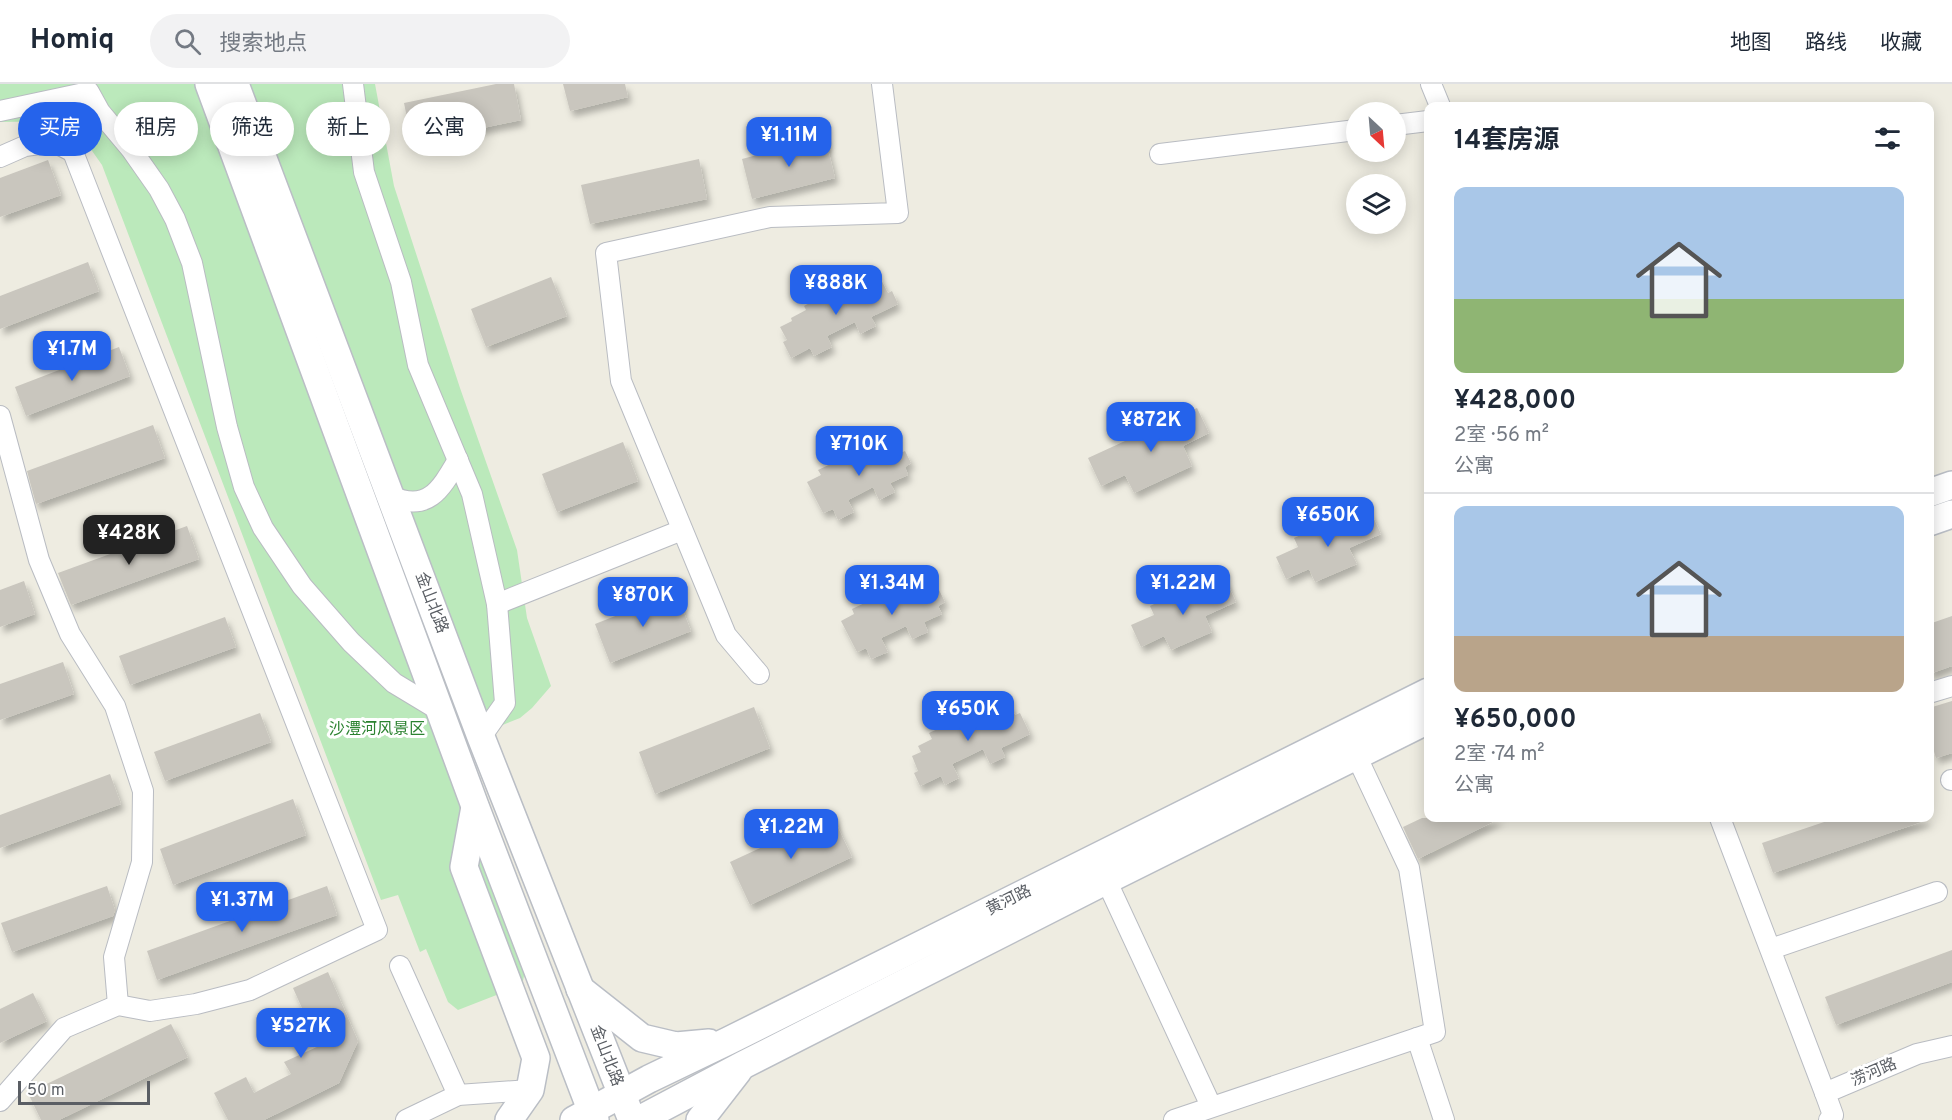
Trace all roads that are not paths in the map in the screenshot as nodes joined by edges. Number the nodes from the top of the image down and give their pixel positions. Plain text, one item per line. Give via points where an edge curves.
1 (208, 84) edge
2 (235, 84) edge
3 (353, 84) edge
4 (882, 84) edge
5 (1431, 84) edge
6 (92, 88) edge
7 (1438, 102) edge
8 (0, 111) edge
9 (1424, 121) edge
10 (1406, 124) edge
11 (1346, 131) edge
12 (1160, 154) dead end
13 (0, 157) edge
14 (0, 416) edge
15 (458, 460) junction
16 (1952, 485) edge
17 (1934, 491) edge
18 (391, 496) junction
19 (1952, 514) edge
20 (1934, 520) edge
21 (682, 530) junction
22 (497, 604) junction
23 (759, 674) dead end
24 (1952, 686) edge
25 (1934, 691) edge
26 (1424, 694) edge
27 (442, 712) junction
28 (1424, 722) edge
29 (481, 737) junction
30 (1356, 754) junction
31 (475, 806) junction
32 (1722, 822) edge
33 (1101, 869) junction
34 (1937, 892) dead end
35 (1772, 949) junction
36 (400, 966) dead end
37 (580, 989) junction
38 (118, 1005) junction
39 (1417, 1038) junction
40 (728, 1041) junction
41 (1952, 1046) edge
42 (743, 1065) junction
43 (530, 1090) junction
44 (1825, 1093) junction
45 (621, 1094) junction
46 (458, 1095) junction
47 (0, 1101) edge
48 (1211, 1106) junction
49 (587, 1117) edge
50 (406, 1120) edge
51 (509, 1120) edge
52 (632, 1120) edge
53 (639, 1120) edge
54 (700, 1120) edge
55 (1174, 1120) edge
56 (1444, 1120) edge
57 (1829, 1120) edge

1 - 27 main road, 金山北路
2 - 18 main road, 金山北路
3 - 15 street via 364,171 401,282 418,365
4 - 21 street via 898,213 770,217 606,253 621,381
5 - 7 street
6 - 8 street
6 - 27 street via 100,112 131,149 175,219 192,263 244,487 263,528 302,586 351,642 394,683
9 - 10 street
11 - 12 street
13 - 38 street via 25,146 54,142 73,152 377,930 250,990 150,1011
14 - 38 street via 39,560 70,634 115,706 143,791 142,862 114,957
15 - 18 street via 431,497 407,503
15 - 22 street via 472,494
16 - 17 main road
18 - 29 main road, 金山北路
19 - 20 main road
21 - 22 street
21 - 23 street via 726,635
22 - 29 street via 504,703
24 - 25 street
26 - 33 main road, 黄河路
27 - 31 main road, 金山北路
28 - 30 main road, 黄河路
29 - 37 main road, 金山北路
30 - 33 main road, 黄河路
30 - 39 street via 1409,868 1435,1032
31 - 43 main road via 464,867 536,1058
31 - 49 main road, 金山北路
32 - 35 street
33 - 40 main road, 黄河路
33 - 42 main road, 黄河路
33 - 48 street
34 - 35 street
35 - 44 street
36 - 46 street
37 - 40 main road via 642,1038 676,1046
37 - 45 main road, 金山北路
38 - 47 street via 64,1028
39 - 48 street
39 - 56 street
40 - 45 main road, 黄河路
41 - 44 street, 涝河路 via 1917,1054
42 - 53 main road, 黄河路
42 - 54 main road
43 - 46 street
43 - 51 main road
44 - 57 street via 1833,1115
45 - 49 main road, 黄河路
45 - 52 main road, 金山北路
46 - 50 street
48 - 55 street

